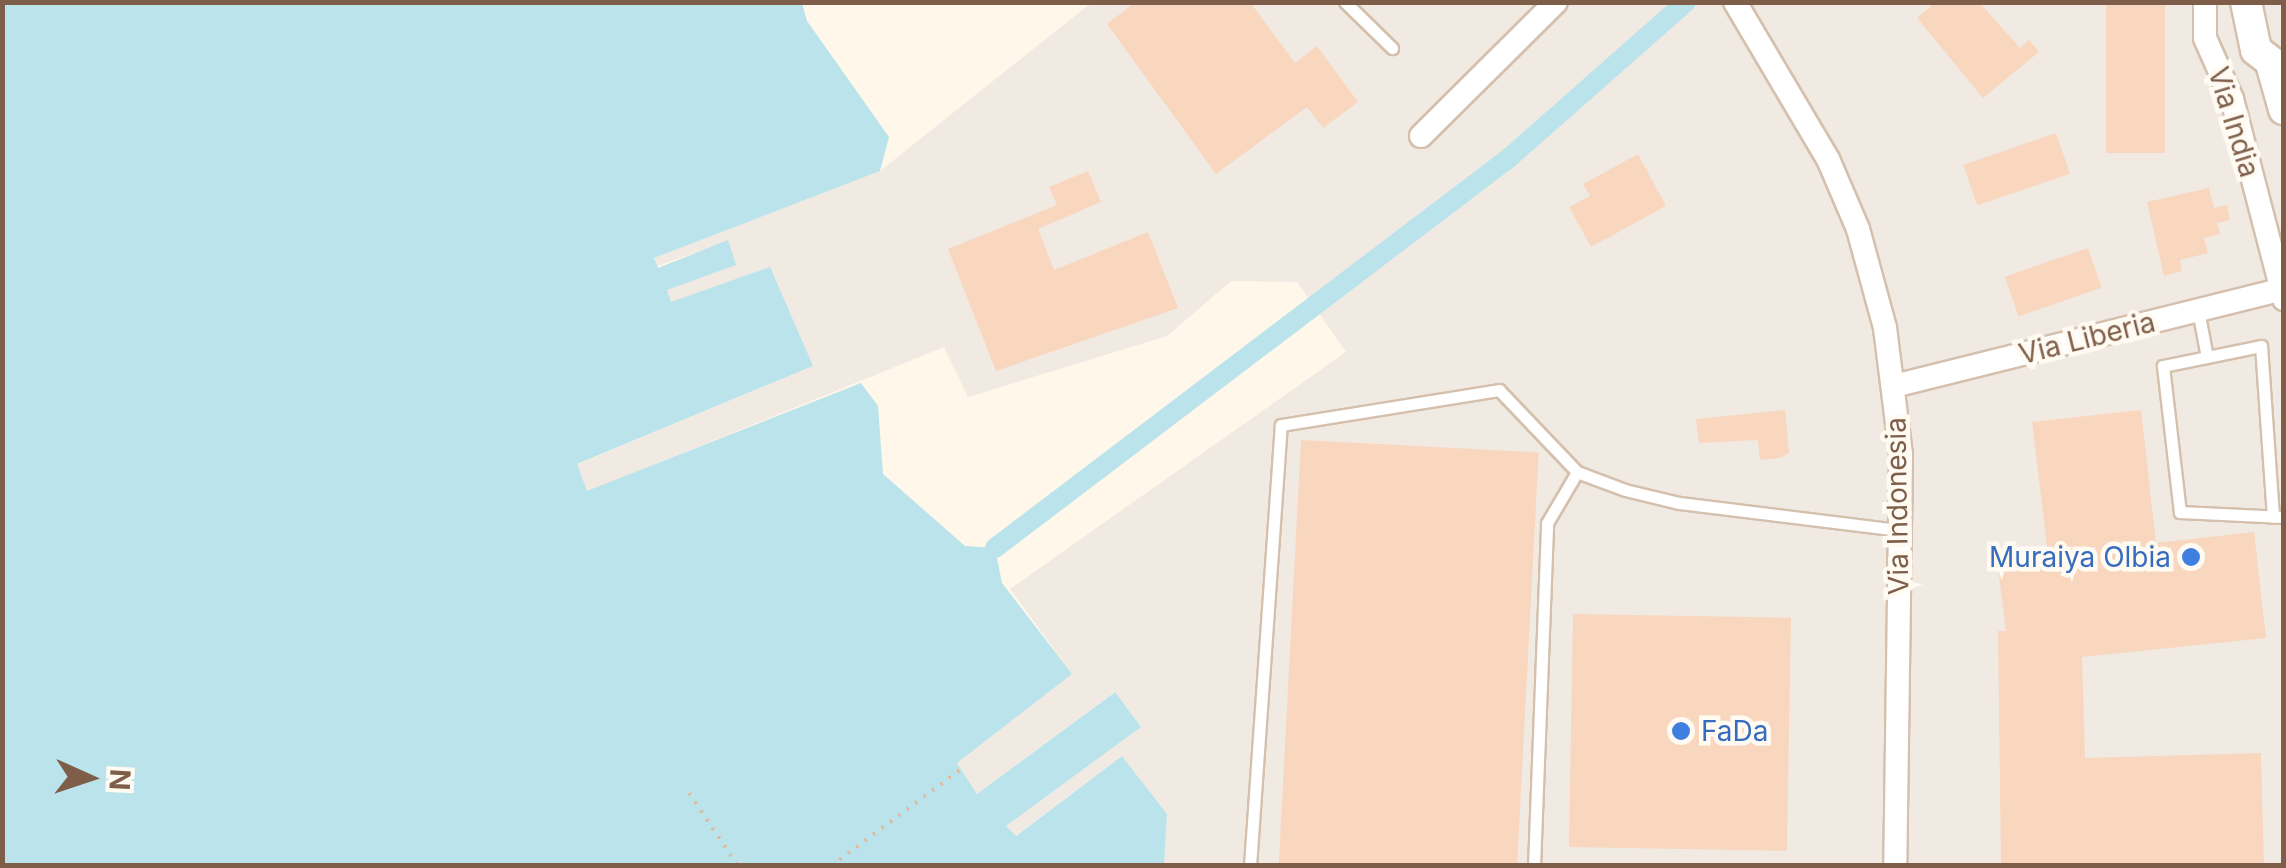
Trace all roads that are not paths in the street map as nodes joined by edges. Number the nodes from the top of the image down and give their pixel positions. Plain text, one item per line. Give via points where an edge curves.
1 (1345, 2) edge
2 (1556, 2) edge
3 (1735, 2) edge
4 (2206, 2) edge
5 (2246, 2) edge
6 (1392, 48) dead end
7 (2278, 70) edge
8 (2284, 109) edge
9 (1422, 136) dead end
10 (2282, 295) edge
11 (2198, 310) junction
12 (2206, 357) junction
13 (1894, 386) junction
14 (1577, 472) junction
15 (2278, 517) edge
16 (1900, 530) junction
17 (1250, 866) edge
18 (1534, 866) edge
19 (1895, 866) edge

1 - 6 lane
2 - 9 street
3 - 13 street, Via Indonesia via 1802,107 1850,212 1881,312
4 - 10 street, Via India via 2205,38 2232,99
5 - 7 main road via 2246,28
7 - 8 main road
10 - 11 street, Via Liberia
11 - 12 lane
11 - 13 street, Via Liberia
12 - 15 lane via 2261,346
12 - 15 lane via 2163,366 2180,512
13 - 16 street, Via Indonesia
14 - 16 lane via 1678,503
14 - 17 lane via 1498,390 1281,425
14 - 18 lane via 1547,522
16 - 19 street, Via Indonesia

